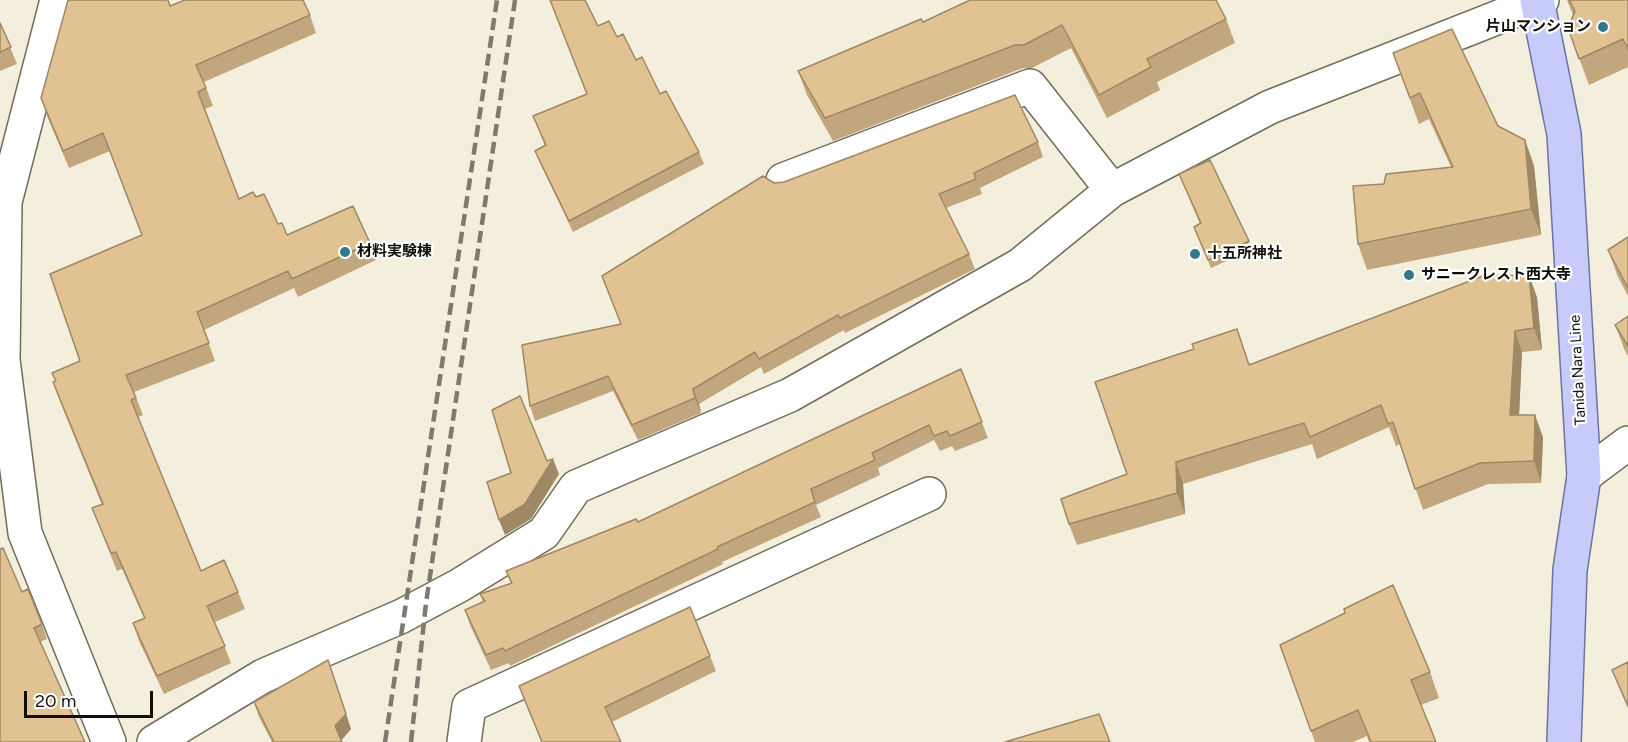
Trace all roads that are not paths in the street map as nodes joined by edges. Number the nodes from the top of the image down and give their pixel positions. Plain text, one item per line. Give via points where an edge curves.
1 (57, 0) edge
2 (1539, 1) edge
3 (783, 180) edge
4 (1112, 190) junction
5 (1628, 443) edge
6 (1584, 476) junction
7 (929, 494) dead end
8 (12, 538) edge
9 (109, 742) edge
10 (154, 742) edge
11 (464, 742) edge
12 (1563, 742) edge

1 - 8 street via 5,202 3,360
2 - 4 street via 1270,108
2 - 6 main road, Tanida Nara Line via 1564,134
3 - 4 street via 1030,86
4 - 10 street via 1020,265 790,395 576,487 544,533 460,585 402,616 263,676
5 - 6 street
6 - 12 main road, Tanida Nara Line via 1570,570
7 - 11 street via 469,706
8 - 9 street

